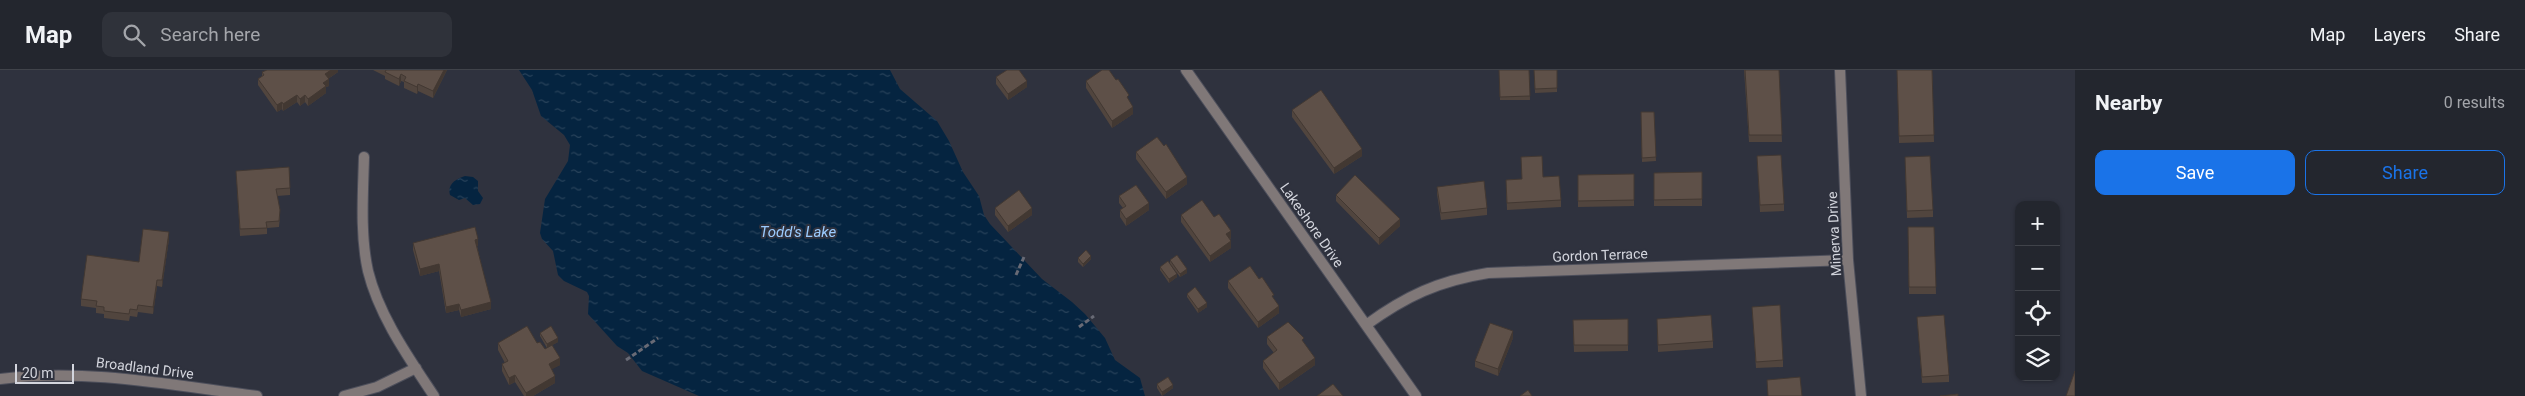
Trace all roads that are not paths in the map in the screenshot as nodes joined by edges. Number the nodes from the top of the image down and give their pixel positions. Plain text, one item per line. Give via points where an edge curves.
1 (1186, 70) edge
2 (1840, 70) edge
3 (364, 157) dead end
4 (1848, 260) junction
5 (1366, 325) junction
6 (416, 368) junction
7 (0, 379) edge
8 (256, 396) edge
9 (344, 396) edge
10 (434, 396) edge
11 (1416, 396) edge
12 (1861, 396) edge

1 - 5 street, Lakeshore Drive
2 - 4 street, Minerva Drive
3 - 6 street via 368,270 378,300
4 - 5 street, Gordon Terrace via 1488,273 1428,287
4 - 12 street, Minerva Drive
5 - 11 street, Lakeshore Drive
6 - 9 street via 377,387
6 - 10 street
7 - 8 street, Broadland Drive via 40,374 90,376

